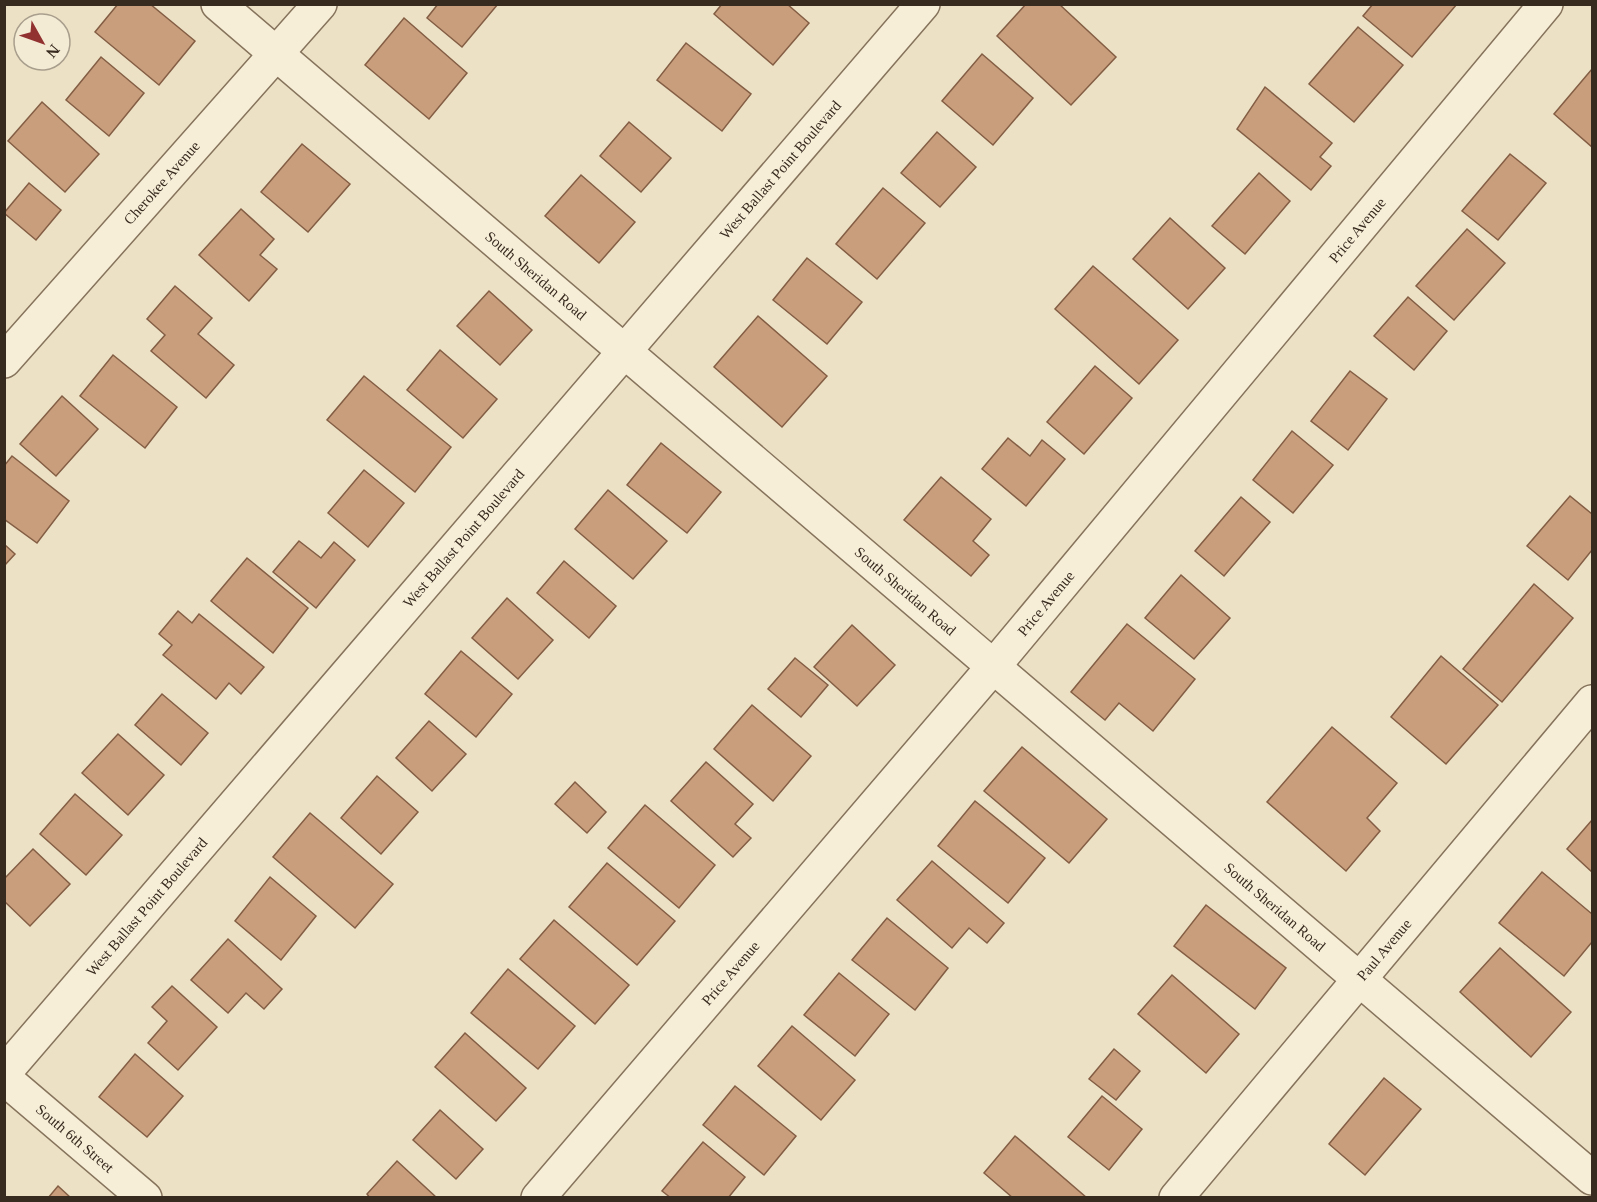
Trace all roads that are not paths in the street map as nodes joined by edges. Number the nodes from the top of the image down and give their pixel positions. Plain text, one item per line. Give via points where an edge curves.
1 (218, 4) edge
2 (320, 4) edge
3 (923, 4) edge
4 (1546, 4) edge
5 (276, 54) junction
6 (622, 352) junction
7 (4, 361) edge
8 (993, 667) junction
9 (1593, 702) edge
10 (1359, 981) junction
11 (4, 1073) edge
12 (4, 1078) edge
13 (1593, 1178) edge
14 (145, 1197) edge
15 (538, 1197) edge
16 (1176, 1197) edge

1 - 5 street, South Sheridan Road
2 - 5 street, Cherokee Avenue
3 - 6 street, West Ballast Point Boulevard
4 - 8 street, Price Avenue
5 - 6 street, South Sheridan Road
5 - 7 street, Cherokee Avenue
6 - 8 street, South Sheridan Road
6 - 11 street, West Ballast Point Boulevard
8 - 10 street, South Sheridan Road
8 - 15 street, Price Avenue
9 - 10 street, Paul Avenue
10 - 13 street, South Sheridan Road
10 - 16 street, Paul Avenue
12 - 14 street, South 6th Street

